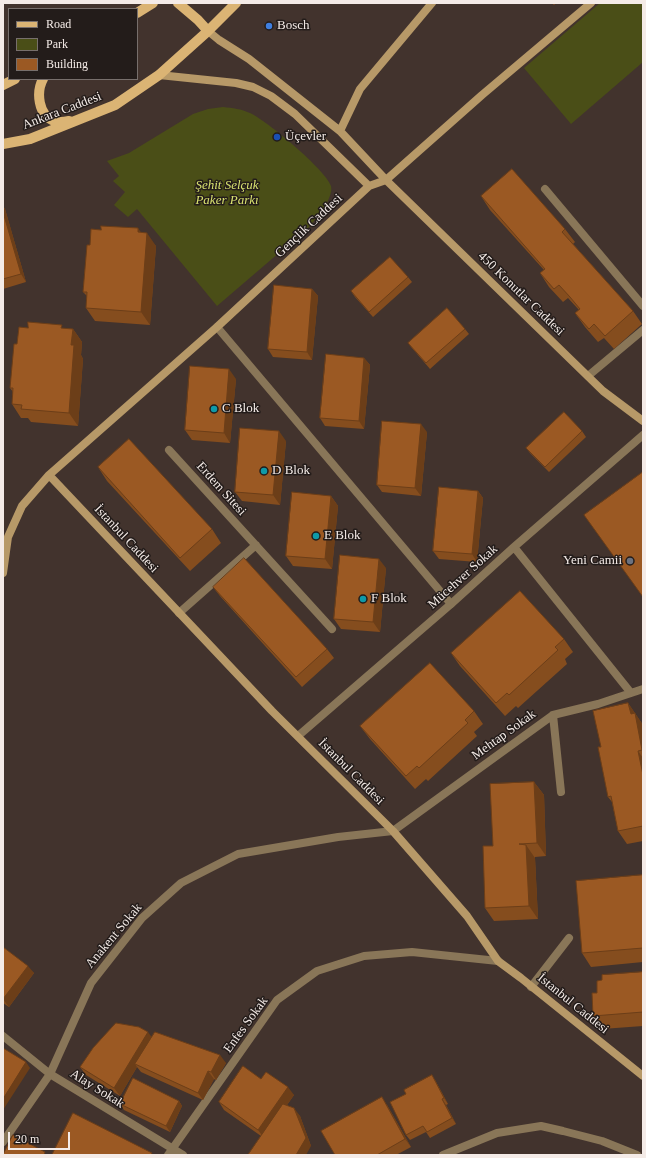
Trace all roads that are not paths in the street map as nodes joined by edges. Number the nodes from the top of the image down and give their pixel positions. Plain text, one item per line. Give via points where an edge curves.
1 (153, 3) edge
2 (178, 3) edge
3 (236, 3) edge
4 (432, 3) edge
5 (591, 3) edge
6 (138, 11) edge
7 (208, 31) junction
8 (159, 75) junction
9 (13, 80) edge
10 (42, 80) edge
11 (3, 85) edge
12 (75, 121) junction
13 (340, 131) junction
14 (3, 144) edge
15 (386, 180) junction
16 (369, 186) junction
17 (545, 189) dead end
18 (643, 306) edge
19 (217, 327) junction
20 (643, 330) edge
21 (588, 376) junction
22 (643, 421) edge
23 (643, 435) edge
24 (169, 450) dead end
25 (49, 475) junction
26 (256, 545) junction
27 (514, 547) junction
28 (3, 573) edge
29 (451, 604) junction
30 (179, 613) junction
31 (332, 628) dead end
32 (643, 688) edge
33 (631, 693) junction
34 (553, 715) junction
35 (298, 736) junction
36 (561, 792) dead end
37 (393, 830) junction
38 (569, 938) dead end
39 (498, 961) junction
40 (531, 987) junction
41 (3, 1036) edge
42 (50, 1074) junction
43 (643, 1076) edge
44 (3, 1142) edge
45 (170, 1152) edge
46 (183, 1155) edge
47 (444, 1155) edge
48 (637, 1155) edge

1 - 6 main road
2 - 7 main road via 195,16
3 - 7 main road, Ankara Caddesi
4 - 13 street via 360,89
5 - 15 street, Gençlik Caddesi via 482,94
7 - 8 main road, Ankara Caddesi
7 - 13 street, 450 Konutlar Caddesi via 249,59
8 - 12 main road, Ankara Caddesi via 115,105
8 - 16 street via 236,83 253,87 271,96 295,114
9 - 11 main road
10 - 12 main road via 39,98 44,113 52,120
12 - 14 main road, Ankara Caddesi via 30,139
13 - 15 street, 450 Konutlar Caddesi
15 - 16 street, Gençlik Caddesi
15 - 21 street, 450 Konutlar Caddesi
16 - 19 street, Gençlik Caddesi
17 - 18 street
19 - 25 street, Gençlik Caddesi
19 - 29 street
20 - 21 street
21 - 22 street, 450 Konutlar Caddesi via 603,391
23 - 27 street, Mücehver Sokak
24 - 26 street, Erdem Sitesi
25 - 28 street, Gençlik Caddesi via 22,506 8,537
25 - 30 street, İstanbul Caddesi
26 - 30 street
26 - 31 street, Erdem Sitesi
27 - 29 street, Mücehver Sokak
27 - 33 street
29 - 35 street, Mücehver Sokak
30 - 35 street, İstanbul Caddesi
32 - 33 street, Mehtap Sokak
33 - 34 street, Mehtap Sokak
34 - 36 street
34 - 37 street, Mehtap Sokak
35 - 37 street, İstanbul Caddesi
37 - 39 street, İstanbul Caddesi via 467,916
37 - 42 street, Anakent Sokak via 238,854 181,883 142,918 91,983
38 - 40 street
39 - 40 street, İstanbul Caddesi
39 - 45 street, Enfes Sokak via 412,952 364,956 317,971 277,1000
40 - 43 street, İstanbul Caddesi
41 - 42 street, Alay Sokak
42 - 44 street, Anakent Sokak
42 - 45 street, Alay Sokak
45 - 46 street, Alay Sokak
47 - 48 street via 497,1133 541,1126 602,1141

